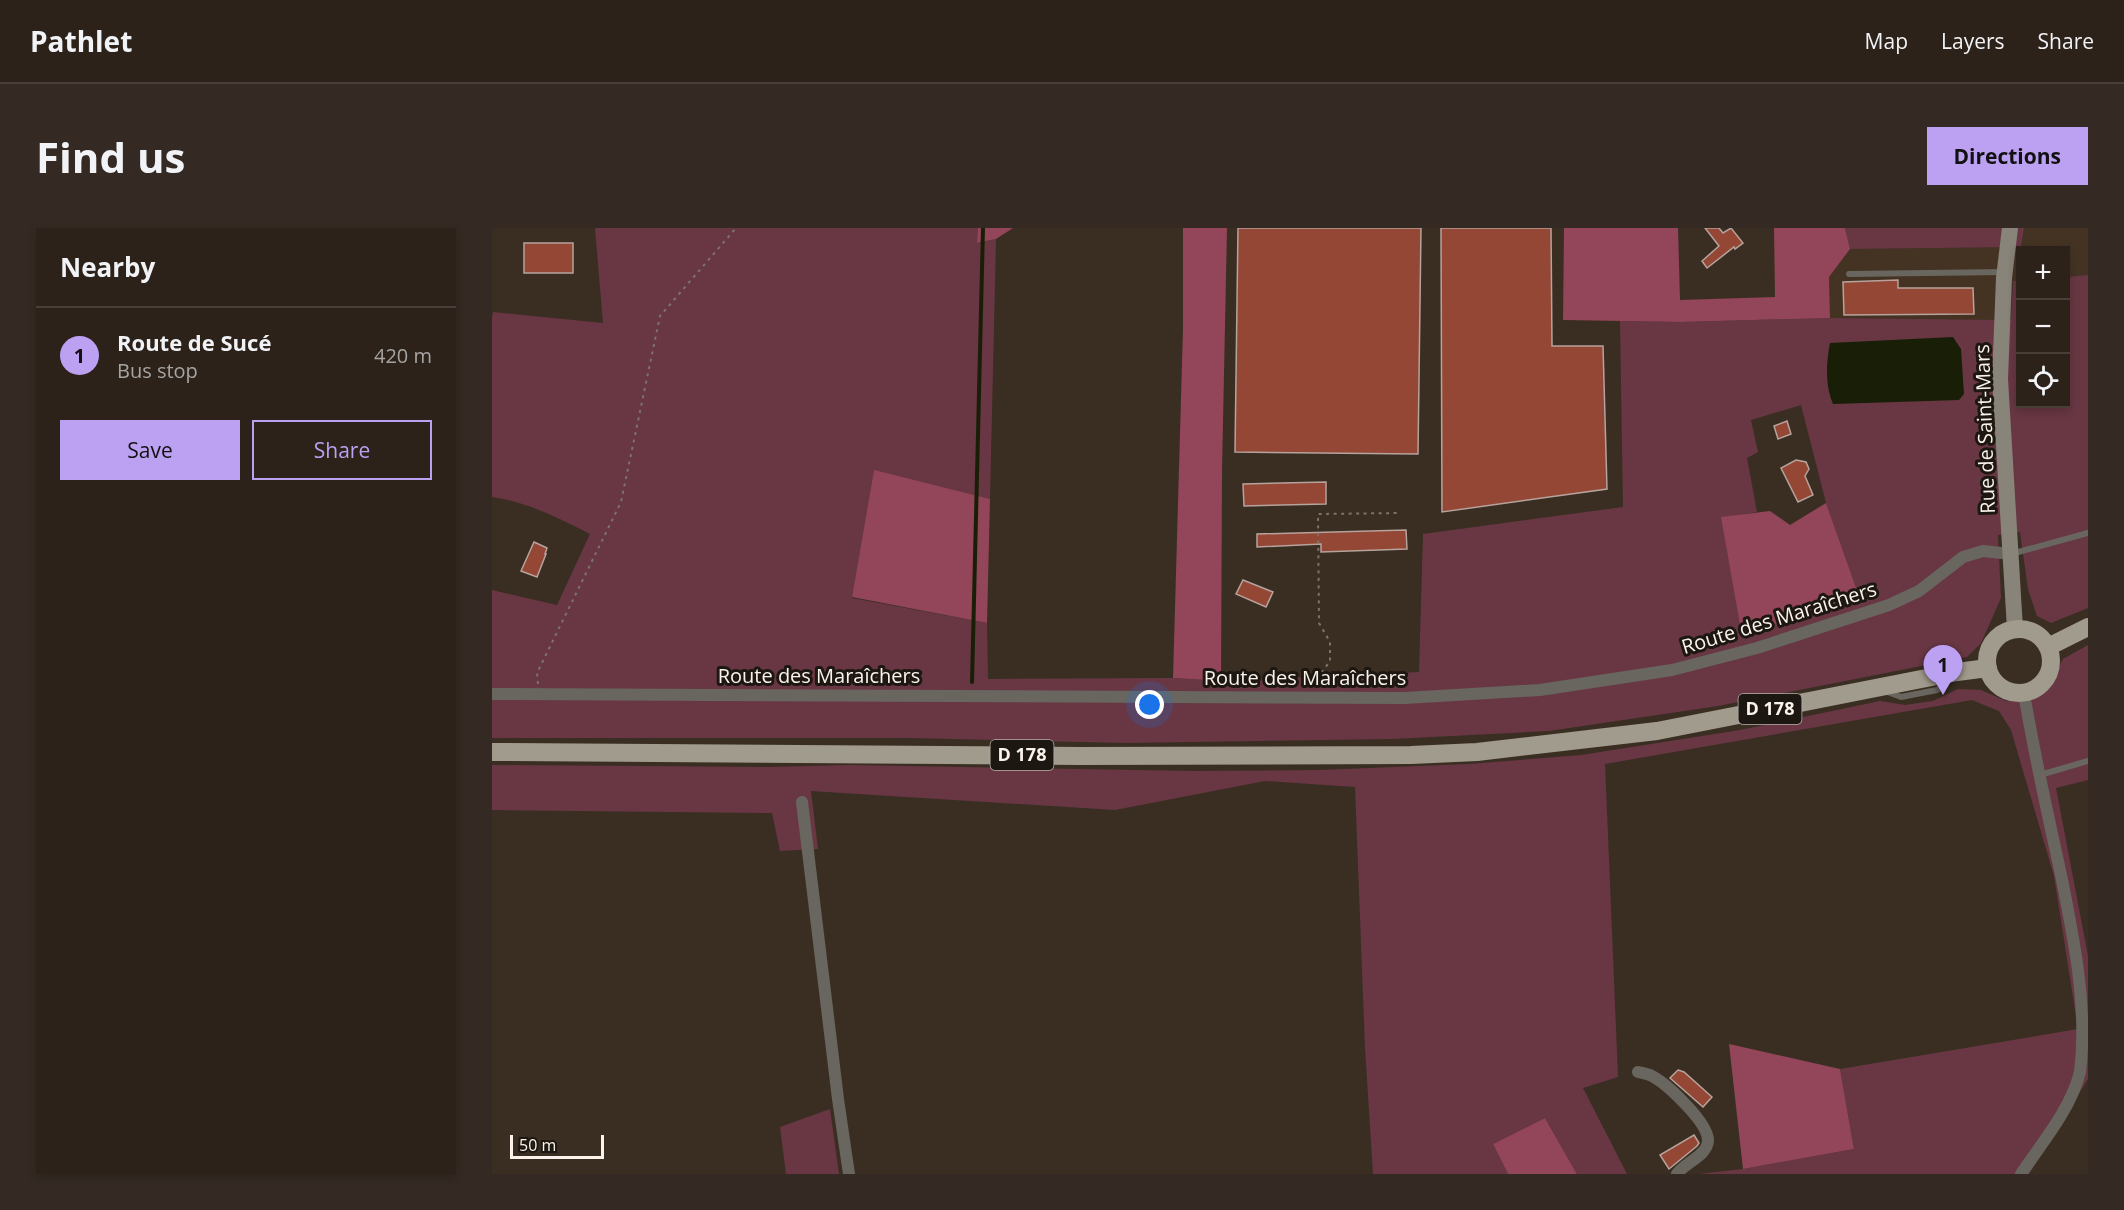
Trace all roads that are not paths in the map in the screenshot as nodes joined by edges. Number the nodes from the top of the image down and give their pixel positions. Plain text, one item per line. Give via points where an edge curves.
1 (2010, 228) edge
2 (2005, 272) junction
3 (1849, 274) dead end
4 (2088, 533) edge
5 (2012, 554) junction
6 (2088, 627) edge
7 (2015, 629) junction
8 (2048, 647) junction
9 (1988, 668) junction
10 (2024, 693) junction
11 (492, 694) edge
12 (492, 752) edge
13 (2088, 761) edge
14 (2039, 775) junction
15 (802, 802) dead end
16 (1638, 1072) dead end
17 (849, 1174) edge
18 (1677, 1174) edge
19 (2021, 1174) edge

1 - 2 street, Rue de Saint-Mars
2 - 3 lane
2 - 5 street, Rue de Saint-Mars via 2000,379
4 - 5 lane, Route des Maraîchers
5 - 7 street, Rue de Saint-Mars
5 - 11 street, Route des Maraîchers via 1983,551 1963,557 1919,591 1889,605 1757,648 1672,670 1540,690 1405,698
6 - 8 main road
7 - 8 main road via 2034,633
7 - 9 main road via 1992,643
8 - 10 main road via 2047,676 2034,690
9 - 10 main road via 1991,677 2005,690
9 - 12 main road, D 178 via 1656,731 1477,752 1080,756
10 - 14 street
13 - 14 lane
14 - 19 street via 2085,998 2085,1038 2079,1074 2061,1114
15 - 17 street
16 - 18 street via 1652,1076 1675,1095 1706,1130 1708,1143 1703,1152

